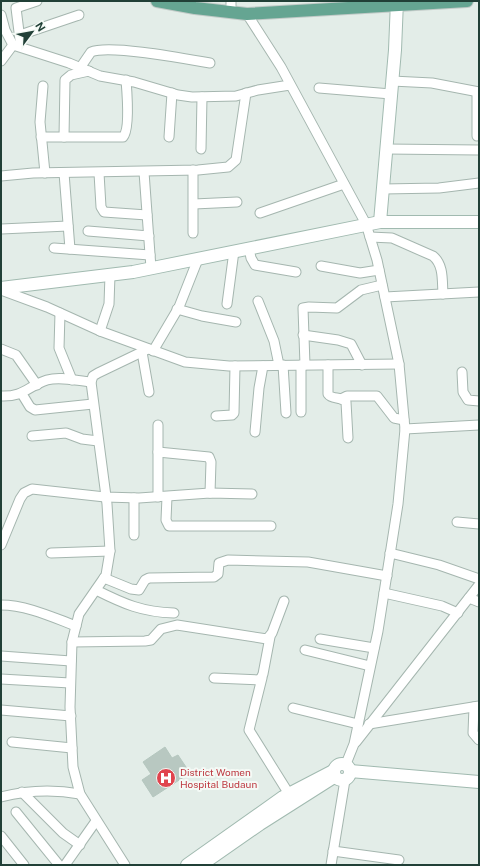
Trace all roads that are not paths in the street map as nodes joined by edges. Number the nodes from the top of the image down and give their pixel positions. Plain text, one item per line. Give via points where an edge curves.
1 (159, 1) edge
2 (467, 1) edge
3 (31, 2) edge
4 (396, 3) edge
5 (231, 7) edge
6 (247, 14) junction
7 (1, 15) edge
8 (79, 15) dead end
9 (20, 35) junction
10 (10, 49) edge
11 (1, 61) edge
12 (210, 63) dead end
13 (80, 68) junction
14 (89, 71) junction
15 (126, 80) junction
16 (392, 81) junction
17 (290, 85) junction
18 (43, 86) dead end
19 (319, 88) dead end
20 (478, 92) edge
21 (172, 93) junction
22 (246, 93) junction
23 (391, 94) junction
24 (202, 97) junction
25 (477, 136) dead end
26 (41, 137) junction
27 (64, 137) junction
28 (169, 137) dead end
29 (201, 149) dead end
30 (386, 149) junction
31 (479, 150) edge
32 (193, 170) junction
33 (99, 172) junction
34 (144, 172) junction
35 (45, 173) junction
36 (64, 173) junction
37 (1, 176) edge
38 (479, 183) edge
39 (344, 184) junction
40 (383, 189) junction
41 (237, 202) dead end
42 (194, 204) junction
43 (260, 213) dead end
44 (147, 215) junction
45 (380, 222) junction
46 (479, 222) edge
47 (366, 224) junction
48 (68, 226) junction
49 (1, 229) edge
50 (88, 231) dead end
51 (193, 233) dead end
52 (149, 236) junction
53 (370, 237) junction
54 (54, 248) dead end
55 (250, 248) junction
56 (70, 249) junction
57 (234, 251) junction
58 (150, 255) junction
59 (198, 259) junction
60 (322, 266) dead end
61 (151, 268) junction
62 (379, 270) junction
63 (296, 272) dead end
64 (110, 275) junction
65 (382, 285) junction
66 (1, 289) edge
67 (479, 292) edge
68 (443, 294) junction
69 (385, 297) junction
70 (258, 301) dead end
71 (227, 304) dead end
72 (178, 309) junction
73 (60, 313) junction
74 (236, 322) dead end
75 (100, 331) junction
76 (303, 335) junction
77 (1, 349) edge
78 (147, 351) junction
79 (399, 364) junction
80 (281, 365) junction
81 (303, 365) junction
82 (328, 365) junction
83 (362, 365) junction
84 (235, 366) junction
85 (263, 366) junction
86 (462, 372) dead end
87 (72, 380) junction
88 (91, 382) junction
89 (37, 386) junction
90 (149, 392) dead end
91 (22, 394) junction
92 (1, 396) edge
93 (341, 399) junction
94 (479, 402) edge
95 (92, 404) junction
96 (301, 412) dead end
97 (286, 413) dead end
98 (216, 416) dead end
99 (158, 425) dead end
100 (405, 425) junction
101 (479, 425) edge
102 (255, 432) dead end
103 (32, 436) dead end
104 (348, 438) dead end
105 (98, 441) junction
106 (158, 452) junction
107 (210, 493) junction
108 (252, 494) dead end
109 (106, 497) junction
110 (158, 497) junction
111 (167, 497) junction
112 (134, 498) junction
113 (457, 522) dead end
114 (479, 524) edge
115 (271, 526) dead end
116 (134, 536) dead end
117 (1, 545) edge
118 (110, 551) junction
119 (51, 553) dead end
120 (390, 553) junction
121 (387, 576) junction
122 (104, 578) junction
123 (479, 579) edge
124 (479, 585) edge
125 (96, 590) junction
126 (384, 593) junction
127 (469, 598) junction
128 (284, 601) dead end
129 (479, 602) edge
130 (1, 605) edge
131 (174, 613) dead end
132 (458, 613) junction
133 (76, 626) junction
134 (270, 637) junction
135 (320, 639) dead end
136 (72, 642) junction
137 (374, 648) junction
138 (305, 650) dead end
139 (1, 656) edge
140 (71, 661) junction
141 (370, 666) junction
142 (1, 678) edge
143 (214, 678) dead end
144 (262, 678) junction
145 (70, 683) junction
146 (477, 707) edge
147 (292, 708) dead end
148 (1, 710) edge
149 (71, 716) junction
150 (358, 724) junction
151 (369, 724) junction
152 (479, 740) edge
153 (12, 742) dead end
154 (354, 744) junction
155 (72, 748) junction
156 (342, 772) junction
157 (479, 782) edge
158 (22, 792) junction
159 (80, 794) junction
160 (288, 794) junction
161 (1, 797) edge
162 (16, 812) dead end
163 (96, 821) junction
164 (1, 836) edge
165 (80, 845) junction
166 (333, 851) junction
167 (399, 860) dead end
168 (24, 865) edge
169 (59, 865) edge
170 (65, 865) edge
171 (125, 865) edge
172 (188, 865) edge
173 (200, 865) edge
174 (331, 865) edge

1 - 5 main road
2 - 4 main road
3 - 9 street via 19,6 16,11
4 - 6 main road
4 - 16 street
5 - 6 main road
6 - 17 street
7 - 10 street
8 - 9 street
9 - 10 street
10 - 11 street
10 - 13 street
12 - 13 street via 136,52 102,50 91,52
13 - 14 street
14 - 15 street via 100,76
14 - 27 street via 72,75 65,80
15 - 21 street
15 - 27 street via 126,135
16 - 20 street via 432,83
16 - 23 street
17 - 22 street
17 - 39 street
18 - 26 street
19 - 23 street
20 - 25 street
21 - 24 street
21 - 28 street
22 - 24 street via 236,96
22 - 32 street via 236,160 228,167
23 - 30 street
24 - 29 street
26 - 27 street
26 - 35 street
30 - 31 street
30 - 40 street
32 - 34 street
32 - 42 street
33 - 34 street
33 - 36 street
33 - 44 street via 101,207 104,212
34 - 44 street
35 - 36 street
35 - 37 street
36 - 48 street
38 - 40 street via 440,188
39 - 43 street
39 - 47 street
40 - 45 street
41 - 42 street
42 - 51 street
44 - 52 street
45 - 46 street
45 - 47 street
47 - 53 street
47 - 55 street
48 - 49 street
48 - 56 street
50 - 52 street
52 - 58 street
53 - 62 street
53 - 68 street via 392,238 433,256 441,270
54 - 56 street
55 - 57 street
55 - 63 street via 255,265
56 - 58 street
57 - 59 street
57 - 71 street
58 - 61 street
59 - 61 street
59 - 72 street
60 - 62 street via 360,273
61 - 64 street
62 - 65 street
64 - 66 street
64 - 75 street via 109,304
65 - 69 street
65 - 76 street via 361,290 337,308 303,308
66 - 73 street
67 - 68 street
68 - 69 street
69 - 79 street
70 - 80 street
72 - 74 street
72 - 78 street
73 - 75 street
73 - 87 street via 59,348
75 - 78 street
76 - 81 street
76 - 83 street via 351,344
77 - 89 street via 16,355
78 - 84 street via 185,362
78 - 88 street via 98,373 93,376
78 - 90 street
79 - 83 street
79 - 100 street
80 - 81 street
80 - 85 street
80 - 97 street
81 - 82 street
81 - 96 street
82 - 83 street
82 - 93 street via 328,394 331,398
84 - 85 street
84 - 98 street via 234,413
85 - 102 street
86 - 94 street via 464,396 468,400
87 - 88 street
87 - 89 street via 51,380
88 - 95 street
89 - 91 street
91 - 92 street
91 - 95 street via 30,407 36,410
93 - 100 street via 347,396 377,396 394,418
93 - 104 street via 344,400 346,407
95 - 105 street
99 - 106 street
100 - 101 street
100 - 120 street via 398,504
103 - 105 street via 66,433
105 - 109 street
106 - 107 street via 209,457
106 - 110 street
107 - 108 street
107 - 111 street
109 - 112 street
109 - 117 street via 27,490 20,499
109 - 118 street
110 - 111 street
110 - 112 street
111 - 115 street via 166,520 170,526
112 - 116 street
113 - 114 street
118 - 119 street
118 - 122 street via 109,565
120 - 121 street
120 - 123 street via 439,565
121 - 122 street via 308,562 228,560 219,563 218,574 214,578 149,578 140,590
121 - 126 street
122 - 125 street
124 - 127 street
125 - 131 street via 126,605 148,612
125 - 133 street via 79,614
126 - 132 street via 442,606
126 - 137 street
127 - 129 street
127 - 132 street
128 - 134 street
130 - 133 street via 36,612
132 - 151 street
133 - 136 street
134 - 136 street via 264,639 177,625 161,629 151,640 145,641
134 - 144 street
135 - 137 street
136 - 140 street
137 - 141 street
138 - 141 street
139 - 140 street
140 - 145 street
141 - 150 street
142 - 145 street
143 - 144 street
144 - 160 street via 249,730
145 - 149 street
146 - 151 street
146 - 152 street via 473,733
147 - 150 street
148 - 149 street
149 - 155 street
150 - 154 street
151 - 154 street
153 - 155 street
154 - 156 street
155 - 159 street via 73,767
156 - 157 street
156 - 160 street
156 - 166 street
156 - 173 street
158 - 159 street via 48,790
158 - 161 street
158 - 165 street via 63,833
159 - 163 street
160 - 172 street
162 - 169 street
163 - 165 street
163 - 171 street
164 - 168 street
165 - 170 street
166 - 167 street
166 - 174 street

